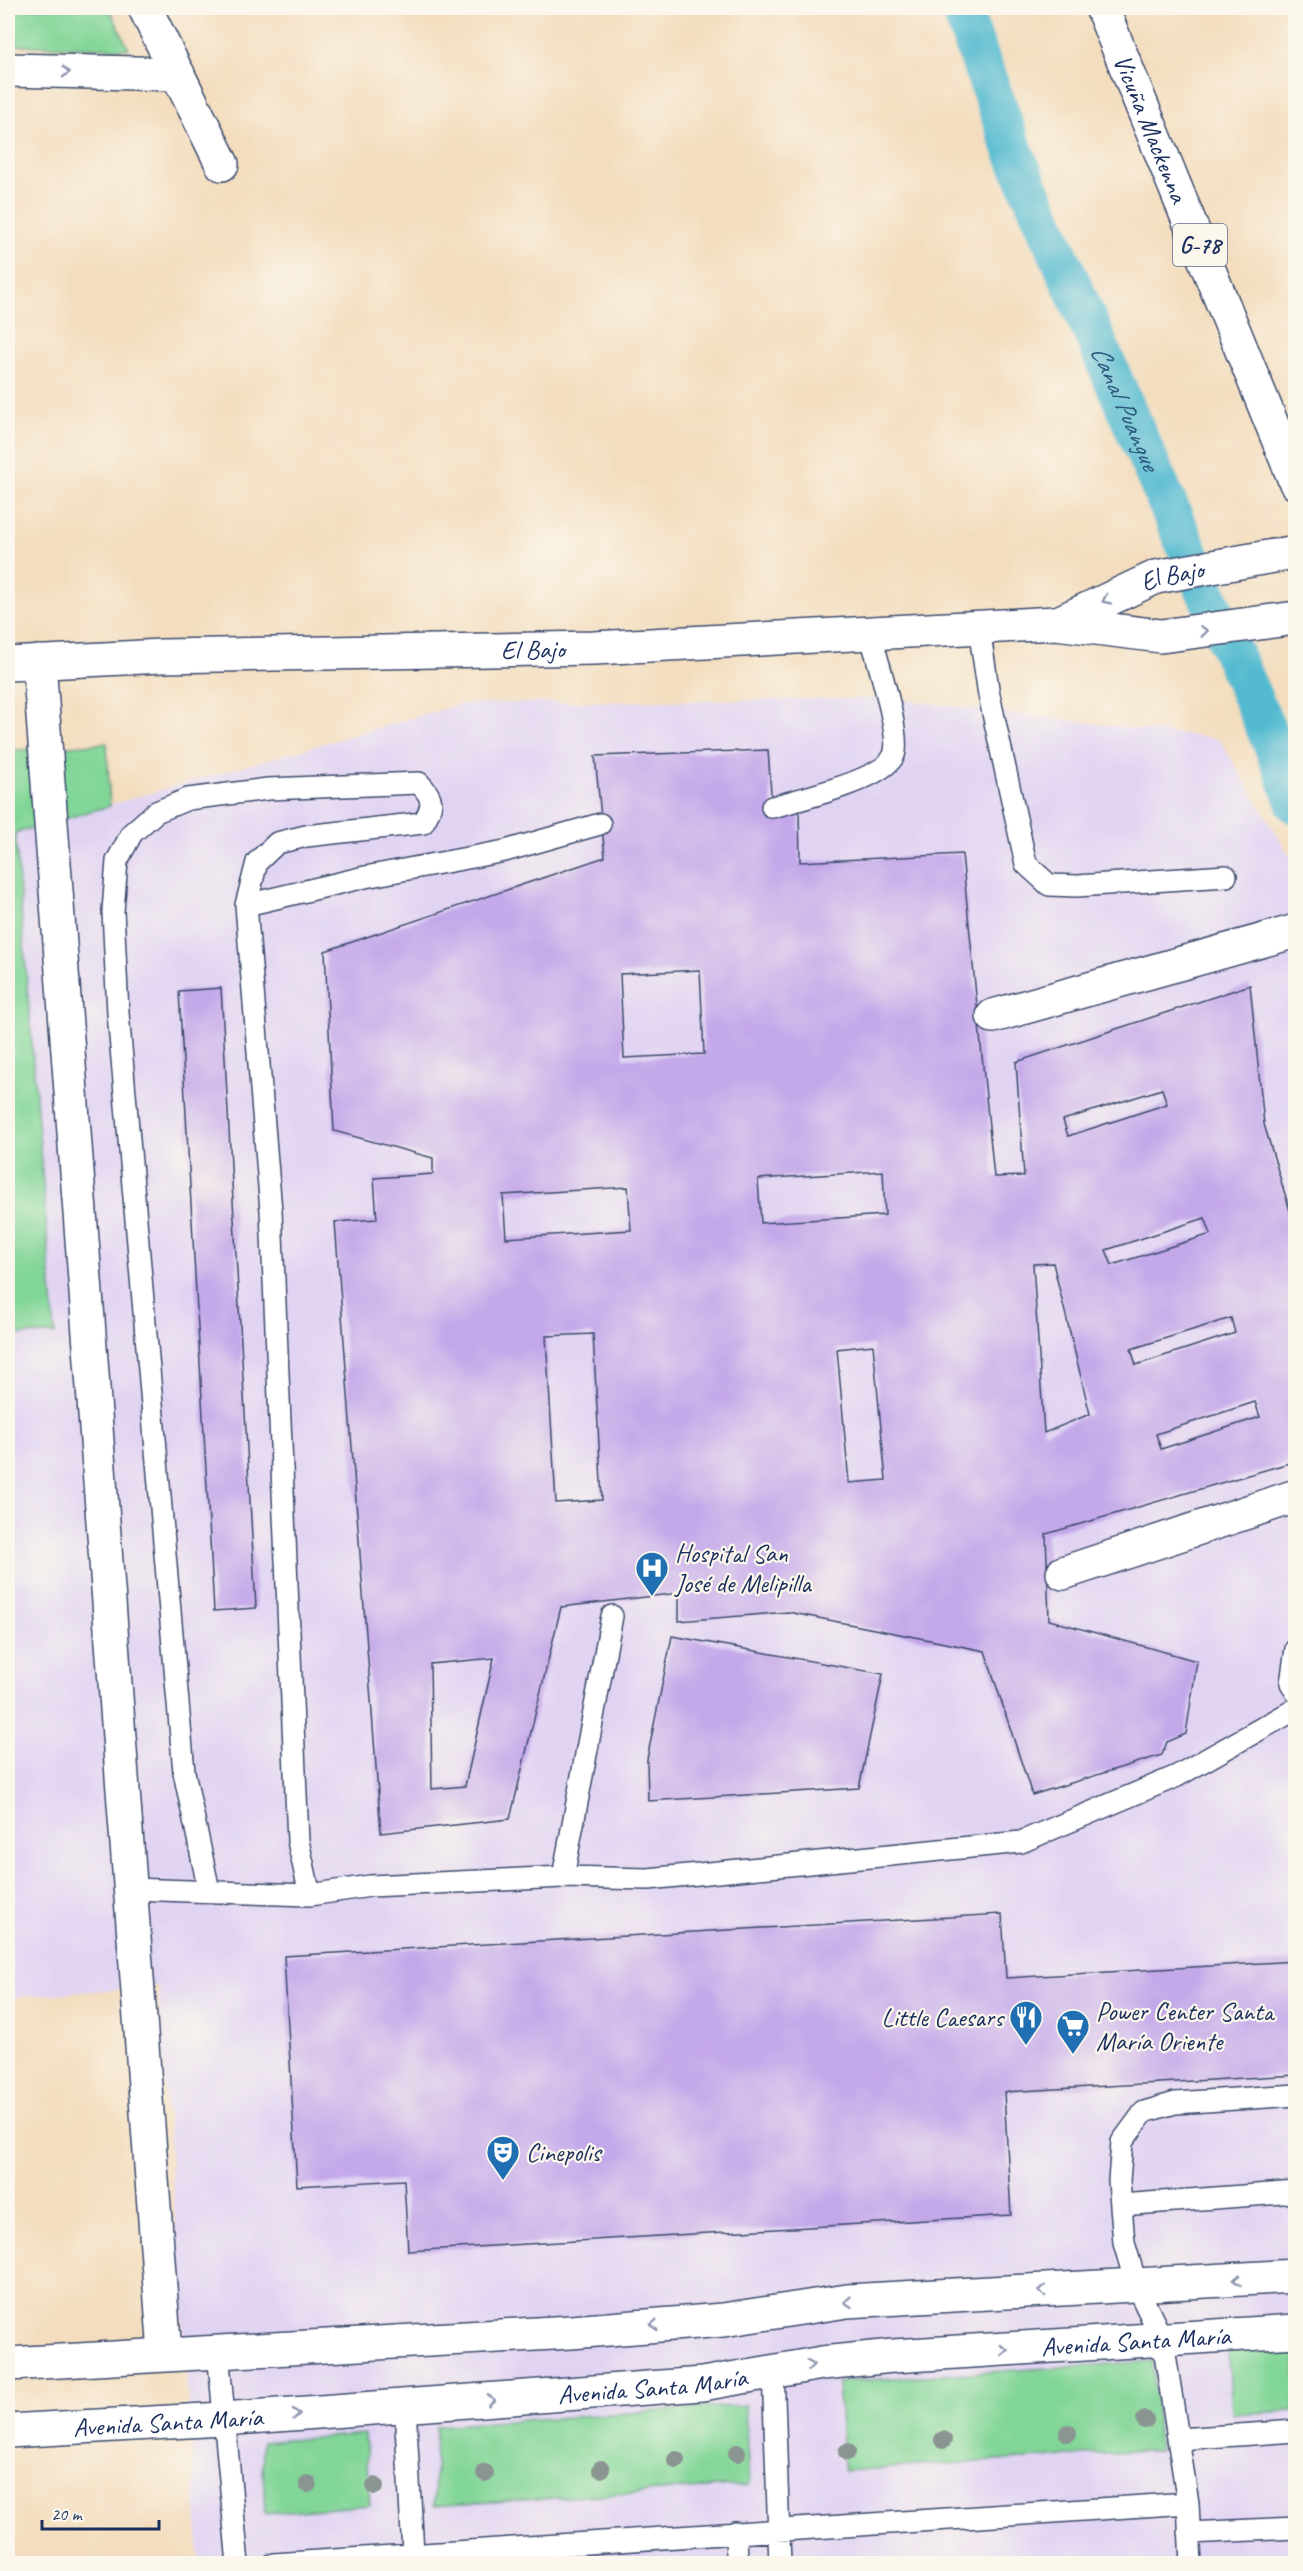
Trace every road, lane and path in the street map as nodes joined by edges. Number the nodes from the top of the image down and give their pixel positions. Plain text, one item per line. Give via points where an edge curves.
1 (145, 8) edge
2 (1102, 8) edge
3 (8, 70) edge
4 (178, 74) junction
5 (222, 164) dead end
6 (1296, 483) edge
7 (1296, 552) edge
8 (1296, 618) edge
9 (1056, 623) junction
10 (979, 628) junction
11 (870, 633) junction
12 (23, 663) edge
13 (772, 807) dead end
14 (600, 824) dead end
15 (1226, 876) dead end
16 (246, 905) junction
17 (1287, 934) edge
18 (993, 1016) dead end
19 (1296, 1496) edge
20 (1063, 1573) dead end
21 (612, 1616) dead end
22 (1296, 1649) edge
23 (1296, 1692) edge
24 (1296, 1709) edge
25 (563, 1877) junction
26 (130, 1889) junction
27 (209, 1891) junction
28 (310, 1895) junction
29 (1296, 2095) edge
30 (1296, 2192) edge
31 (1121, 2205) junction
32 (1296, 2276) edge
33 (1137, 2287) junction
34 (1296, 2331) edge
35 (1163, 2341) junction
36 (218, 2352) junction
37 (165, 2354) junction
38 (8, 2364) edge
39 (772, 2370) junction
40 (405, 2407) junction
41 (223, 2419) junction
42 (8, 2431) edge
43 (1296, 2431) edge
44 (1178, 2439) junction
45 (1188, 2503) junction
46 (1296, 2528) edge
47 (778, 2530) junction
48 (735, 2532) junction
49 (1189, 2533) junction
50 (413, 2553) junction
51 (238, 2564) edge
52 (274, 2564) edge
53 (738, 2564) edge
54 (780, 2564) edge
55 (1191, 2564) edge

1 - 4 street
2 - 6 street, Vicuña Mackenna / G-78
3 -> 4 street
4 - 5 street
7 -> 9 street, El Bajo via 1156,577
9 -> 8 street, El Bajo via 1161,636
9 - 10 street, El Bajo
10 - 11 street, El Bajo
10 - 15 lane via 988,695 1026,864 1049,885
11 - 12 street, El Bajo via 594,648 162,656
11 - 13 lane via 896,743 889,765 853,782
12 - 26 street
14 - 16 lane via 505,851 365,877
16 - 27 lane via 257,862 277,843 423,823 431,810 430,794 419,783 268,789 188,799 156,812 132,833 117,861 113,912 118,1013 184,1772
16 - 28 lane via 272,1211 298,1841
17 - 18 street
19 - 20 street
21 - 25 lane
22 - 23 lane via 1290,1683
24 - 25 lane via 1177,1776 1021,1842 648,1879
25 - 28 lane via 370,1886
26 - 27 lane
26 - 37 street
27 - 28 lane
29 - 31 lane via 1174,2103 1144,2112 1122,2142
30 - 31 lane
31 - 33 lane via 1124,2243
32 -> 33 street
33 - 35 lane
33 -> 36 street via 847,2301 686,2323
34 - 35 street, Avenida Santa María
39 -> 35 street, Avenida Santa María via 893,2356
35 - 44 lane
36 - 37 street
36 - 41 lane
37 - 38 street
40 -> 39 street, Avenida Santa María via 702,2384
39 - 47 lane
41 -> 40 street, Avenida Santa María
40 - 50 lane
41 - 42 street, Avenida Santa María
41 - 51 lane
43 - 44 lane
44 - 45 lane
45 - 47 lane
45 - 49 lane
46 - 49 lane
47 - 48 lane
47 - 54 lane
48 - 50 lane
48 - 53 lane
49 - 55 lane
50 - 52 lane

